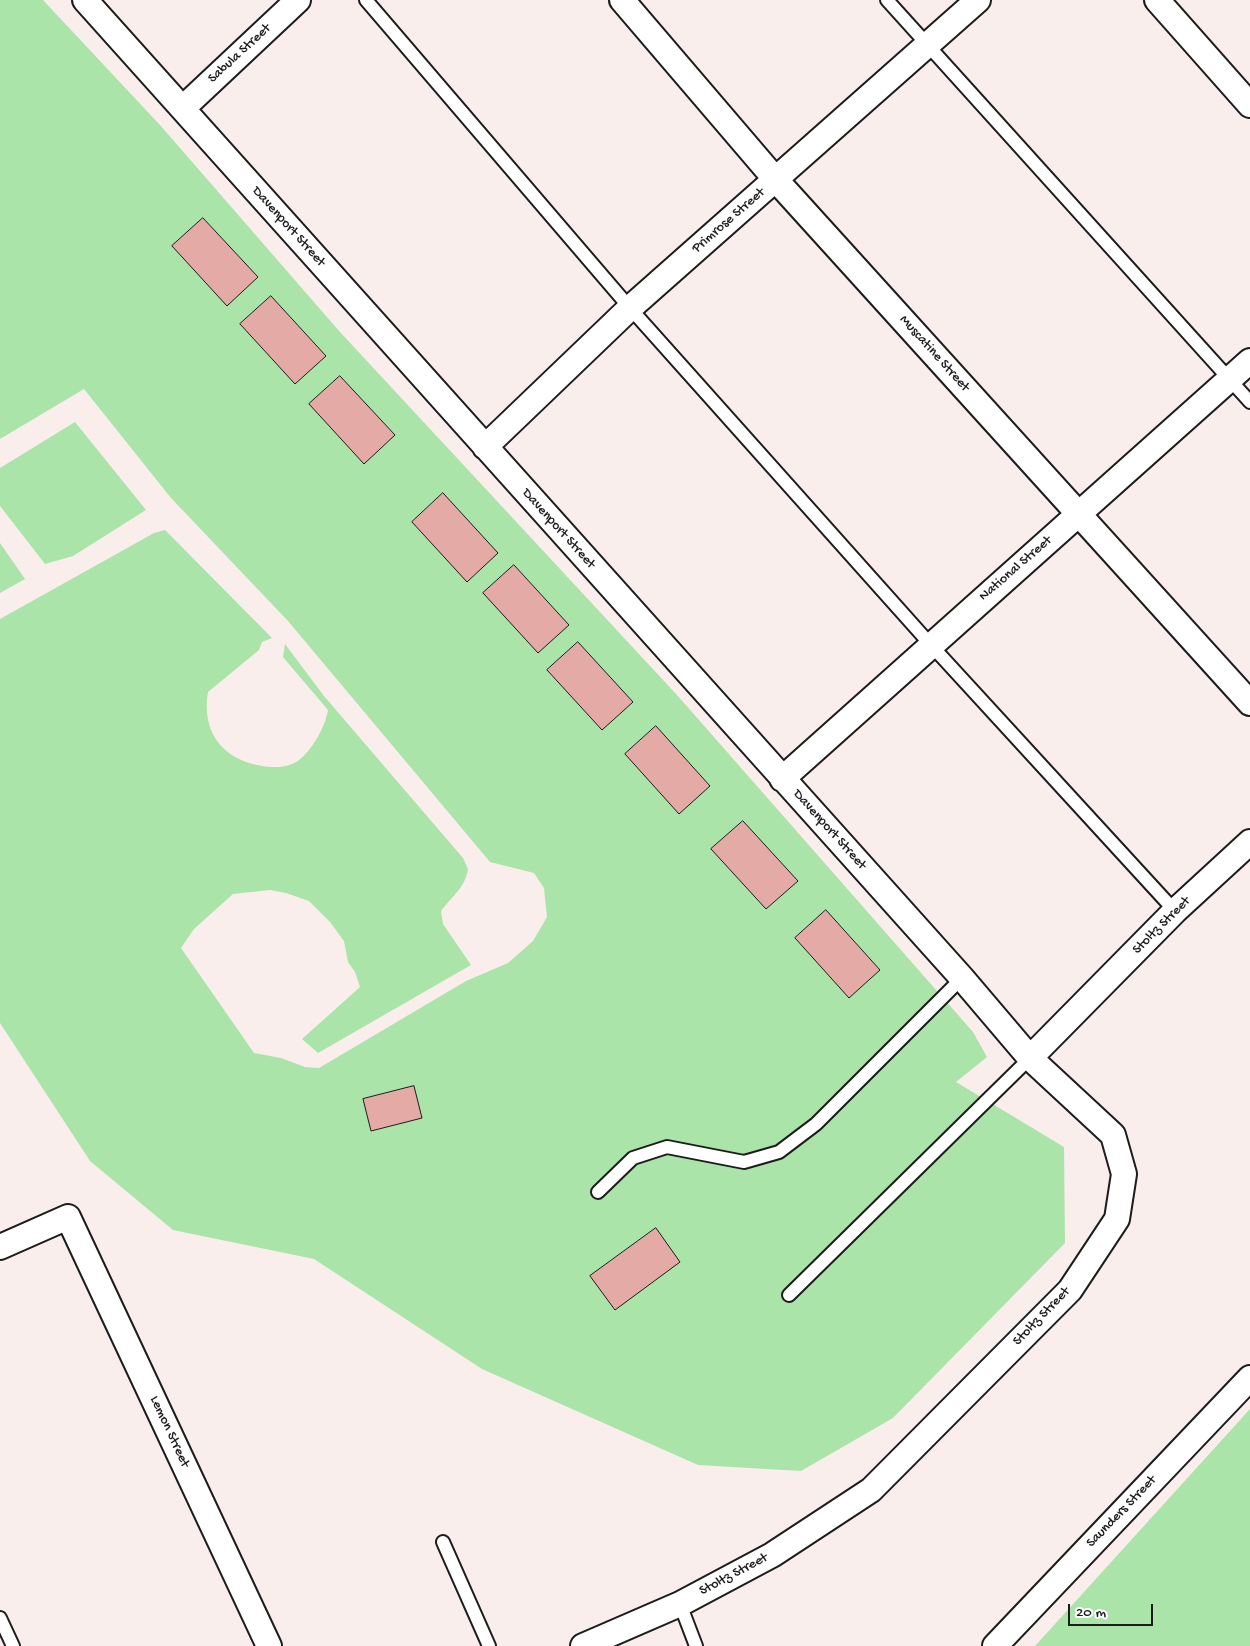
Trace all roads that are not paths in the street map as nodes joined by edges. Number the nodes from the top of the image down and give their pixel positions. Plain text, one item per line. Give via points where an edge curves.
1 (85, 0) edge
2 (298, 0) edge
3 (366, 0) edge
4 (622, 0) edge
5 (887, 0) edge
6 (978, 0) edge
7 (1157, 0) edge
8 (928, 46) junction
9 (1250, 105) edge
10 (182, 108) junction
11 (776, 180) junction
12 (630, 308) junction
13 (1250, 361) edge
14 (1229, 380) junction
15 (1250, 402) edge
16 (485, 446) junction
17 (1079, 514) junction
18 (930, 645) junction
19 (1250, 704) edge
20 (782, 779) junction
21 (1250, 842) edge
22 (1175, 911) junction
23 (962, 978) junction
24 (1030, 1058) junction
25 (598, 1192) dead end
26 (0, 1247) edge
27 (789, 1295) dead end
28 (1250, 1378) edge
29 (443, 1542) dead end
30 (680, 1604) junction
31 (0, 1618) edge
32 (13, 1646) edge
33 (269, 1646) edge
34 (489, 1646) edge
35 (583, 1646) edge
36 (696, 1646) edge
37 (995, 1646) edge

1 - 10 street, Davenport Street
2 - 10 street, Sabula Street
3 - 12 lane
4 - 11 street, Muscatine Street
5 - 8 lane
6 - 8 street, Primrose Street
7 - 9 street
8 - 11 street, Primrose Street
8 - 14 lane
10 - 16 street, Davenport Street
11 - 12 street, Primrose Street
11 - 17 street, Muscatine Street
12 - 16 street, Primrose Street
12 - 18 lane
13 - 14 street, National Street
14 - 15 lane
14 - 17 street, National Street
16 - 20 street, Davenport Street
17 - 18 street, National Street
17 - 19 street, Muscatine Street
18 - 20 street, National Street
18 - 22 lane
20 - 23 street, Davenport Street
21 - 22 street, Stoltz Street
22 - 24 street, Stoltz Street
23 - 24 street, Davenport Street
23 - 25 lane via 816,1124 780,1152 744,1162 667,1147 632,1158
24 - 27 lane
24 - 30 street, Stoltz Street via 1113,1135 1124,1174 1116,1219 1070,1290 871,1490 772,1555
26 - 33 street, Lemon Street via 68,1217
28 - 37 street, Saunders Street
29 - 34 lane
30 - 35 street, Stoltz Street
30 - 36 lane
31 - 32 lane

